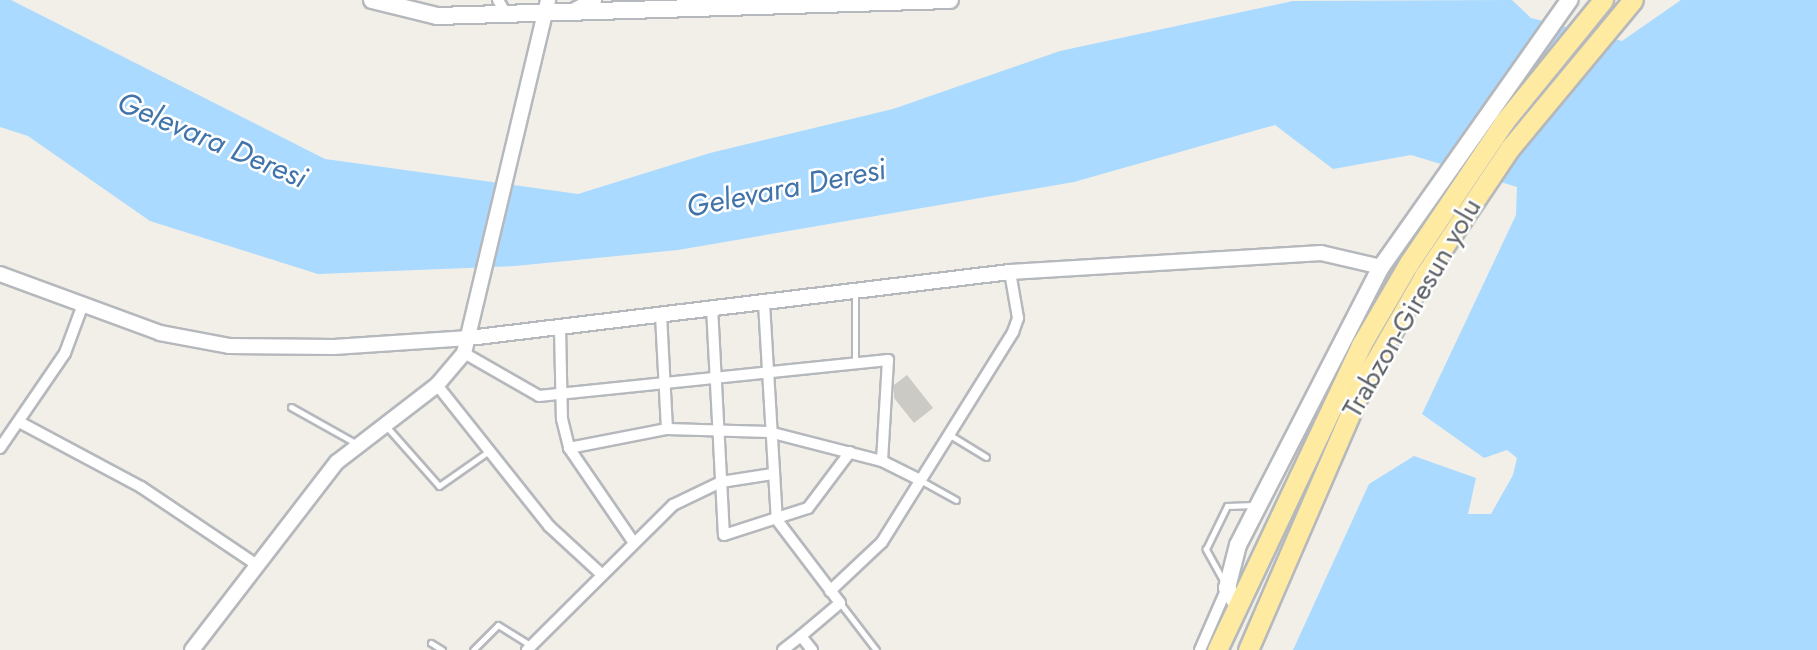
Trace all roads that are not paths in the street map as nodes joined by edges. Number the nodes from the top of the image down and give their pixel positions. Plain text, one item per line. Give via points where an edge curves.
1 (372, 0) edge
2 (594, 0) edge
3 (950, 0) edge
4 (1569, 0) edge
5 (1603, 0) edge
6 (1633, 0) edge
7 (775, 4) edge
8 (501, 6) edge
9 (545, 9) edge
10 (573, 10) junction
11 (1460, 203) junction
12 (1381, 267) junction
13 (1010, 272) junction
14 (0, 274) edge
15 (855, 292) junction
16 (764, 303) junction
17 (82, 307) junction
18 (712, 307) junction
19 (662, 315) junction
20 (560, 327) junction
21 (469, 338) junction
22 (464, 353) junction
23 (855, 363) junction
24 (767, 372) junction
25 (715, 380) junction
26 (667, 381) junction
27 (437, 385) junction
28 (561, 394) junction
29 (291, 407) dead end
30 (383, 422) junction
31 (23, 424) junction
32 (667, 429) junction
33 (717, 432) junction
34 (769, 432) junction
35 (949, 435) junction
36 (357, 444) junction
37 (0, 448) edge
38 (569, 448) junction
39 (489, 451) junction
40 (850, 452) junction
41 (986, 457) dead end
42 (882, 461) junction
43 (772, 474) junction
44 (920, 480) junction
45 (721, 482) junction
46 (956, 500) dead end
47 (1257, 504) junction
48 (778, 520) junction
49 (632, 540) junction
50 (257, 565) junction
51 (599, 572) junction
52 (831, 591) junction
53 (1232, 596) junction
54 (840, 603) junction
55 (801, 636) junction
56 (431, 643) dead end
57 (528, 647) edge
58 (192, 650) edge
59 (442, 650) edge
60 (473, 650) edge
61 (783, 650) edge
62 (812, 650) edge
63 (876, 650) edge
64 (1200, 650) edge
65 (1217, 650) edge
66 (1248, 650) edge

1 - 8 main road via 437,16
2 - 10 street
3 - 7 main road
4 - 12 main road
5 - 11 highway, Trabzon-Giresun yolu
6 - 11 highway, Trabzon-Giresun yolu
7 - 10 main road
8 - 9 main road
9 - 10 main road
9 - 21 street
11 - 53 highway, Trabzon-Giresun yolu via 1361,345
11 - 66 highway, Trabzon-Giresun yolu via 1366,377
12 - 13 street via 1321,253
12 - 47 main road
13 - 15 street
13 - 35 street via 1018,318 1013,332
14 - 17 street
15 - 16 street
15 - 23 lane
16 - 18 street
16 - 24 street
17 - 21 street via 160,333 229,346
17 - 31 street via 65,353
18 - 19 street
18 - 25 street
19 - 20 street
19 - 26 street
20 - 21 street
20 - 28 street
21 - 22 street
22 - 27 street
22 - 28 street via 528,394
23 - 24 street
23 - 42 street via 888,360
24 - 25 street
24 - 34 street
25 - 26 street
25 - 33 street
26 - 28 street
26 - 32 street
27 - 30 street
27 - 39 street
28 - 38 street
29 - 36 lane
30 - 36 street
30 - 39 lane via 439,486
31 - 37 street
31 - 50 street via 141,487
32 - 33 street
32 - 38 street
33 - 34 street
33 - 45 street
34 - 40 street
34 - 43 street
35 - 41 lane
35 - 44 street
36 - 50 street
38 - 49 street
39 - 51 street via 549,526
40 - 42 street
40 - 48 street via 819,500
42 - 44 street
43 - 45 street
43 - 48 street
44 - 46 lane
44 - 52 street via 882,542
45 - 48 street via 724,535
45 - 49 street via 673,505
47 - 53 main road
47 - 53 lane via 1227,506 1206,549
48 - 52 street
49 - 51 street
50 - 58 street
51 - 57 street
52 - 54 street
53 - 64 street
53 - 65 highway, Trabzon-Giresun yolu
54 - 55 street
54 - 63 lane
55 - 61 street
55 - 62 street
56 - 59 lane
57 - 60 lane via 498,625

